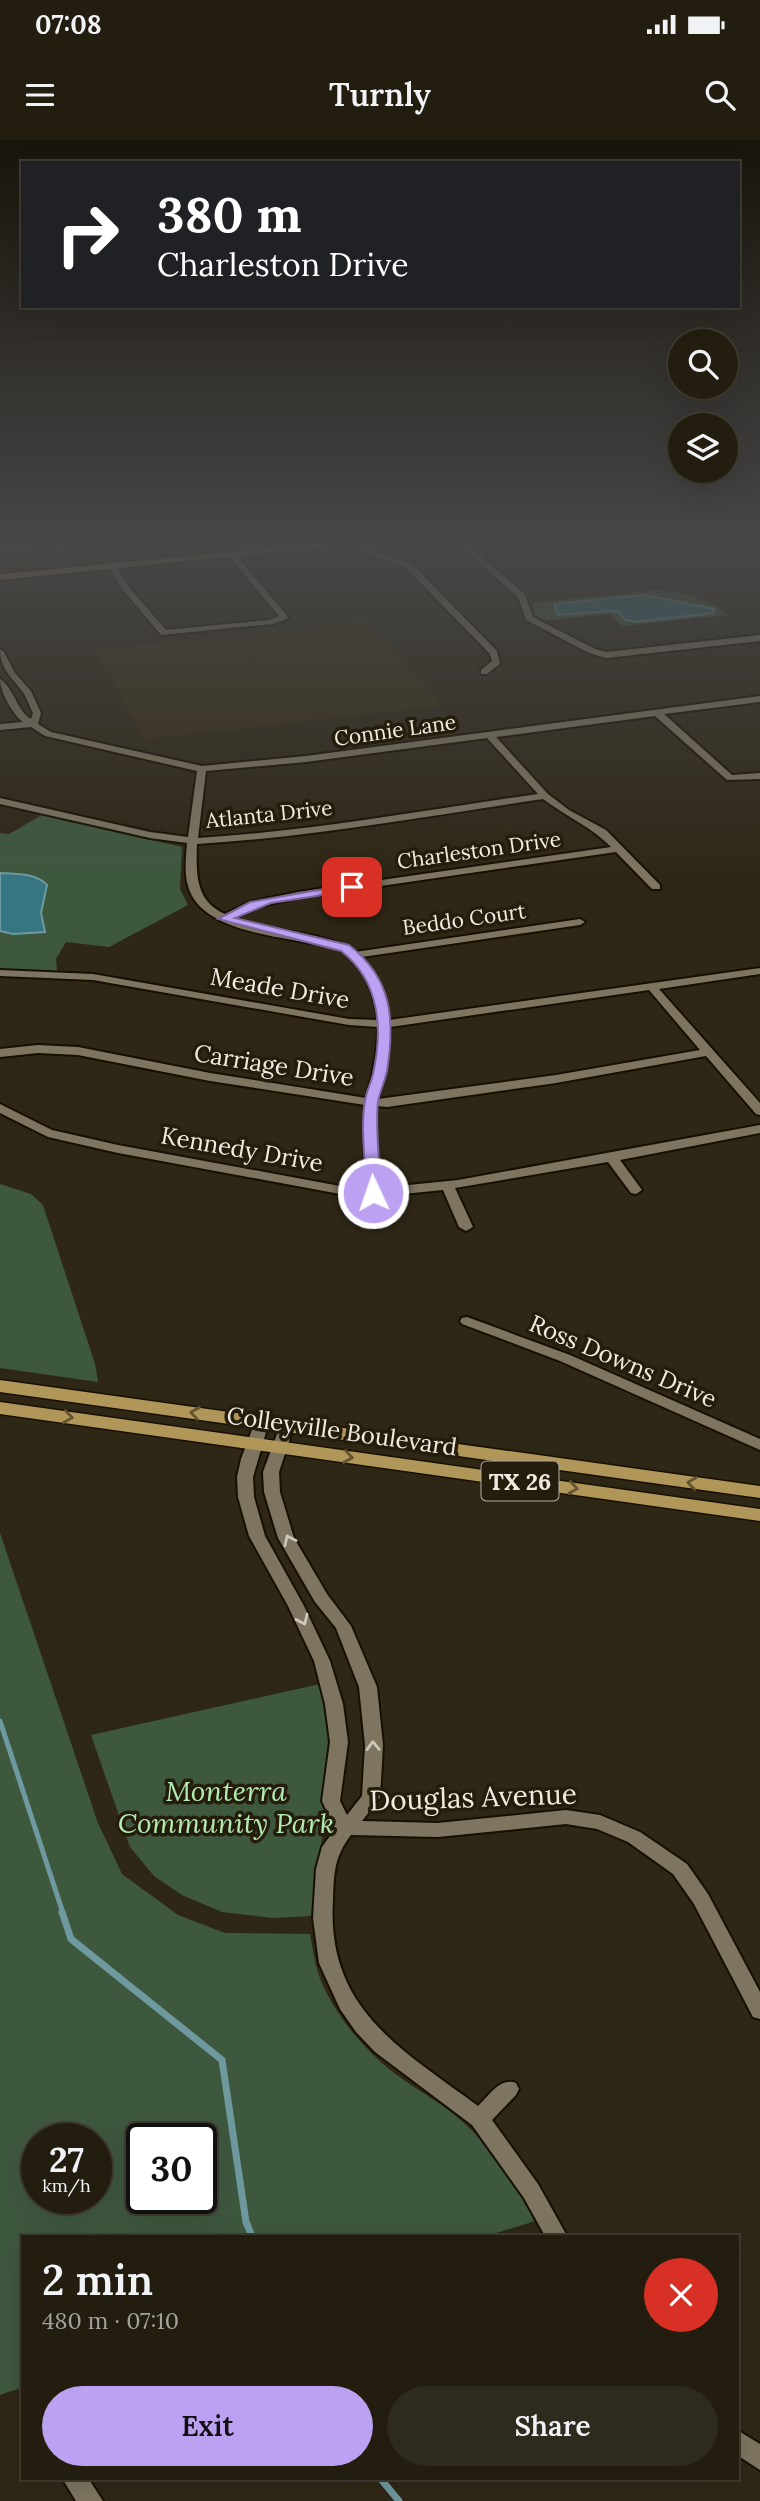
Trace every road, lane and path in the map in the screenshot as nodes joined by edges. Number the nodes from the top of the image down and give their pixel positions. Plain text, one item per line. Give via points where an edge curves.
1 (491, 651) edge
2 (594, 651) edge
3 (628, 651) edge
4 (0, 652) edge
5 (4, 668) edge
6 (484, 672) dead end
7 (0, 682) edge
8 (760, 699) edge
9 (656, 712) junction
10 (34, 723) junction
11 (0, 727) edge
12 (490, 735) junction
13 (202, 769) junction
14 (760, 776) edge
15 (545, 796) junction
16 (0, 801) edge
17 (194, 841) junction
18 (619, 849) junction
19 (656, 887) dead end
20 (224, 919) junction
21 (580, 922) dead end
22 (354, 955) junction
23 (760, 971) edge
24 (0, 973) edge
25 (651, 986) junction
26 (386, 1024) junction
27 (708, 1052) junction
28 (0, 1053) edge
29 (372, 1102) junction
30 (5, 1111) edge
31 (760, 1111) edge
32 (760, 1129) edge
33 (611, 1157) junction
34 (447, 1185) junction
35 (636, 1190) dead end
36 (373, 1193) junction
37 (466, 1227) dead end
38 (467, 1321) dead end
39 (0, 1386) edge
40 (0, 1408) edge
41 (262, 1422) junction
42 (287, 1426) junction
43 (255, 1444) junction
44 (760, 1445) edge
45 (281, 1447) junction
46 (760, 1492) edge
47 (760, 1515) edge
48 (309, 1576) junction
49 (283, 1583) junction
50 (344, 1828) junction
51 (760, 2011) edge
52 (509, 2089) dead end
53 (479, 2119) junction
54 (555, 2235) edge
55 (739, 2442) edge
56 (760, 2458) edge
57 (75, 2480) edge
58 (91, 2501) edge

1 - 6 street via 496,657 494,667
2 - 3 street
4 - 5 street
5 - 10 street via 27,691 37,713
7 - 10 street via 20,716
8 - 9 street, Connie Lane
9 - 12 street, Connie Lane
9 - 14 street via 734,779
10 - 11 street
10 - 13 street, Connie Lane via 60,738
12 - 13 street, Connie Lane
12 - 15 street
13 - 17 street
15 - 17 street, Atlanta Drive via 323,828
15 - 18 street via 602,832
16 - 17 street, Atlanta Drive
17 - 20 street via 192,886 196,898
18 - 19 street
18 - 20 street, Charleston Drive via 298,895 254,904
20 - 22 street via 334,944
21 - 22 street, Beddo Court
22 - 26 street via 374,981
23 - 25 street, Meade Drive
24 - 26 street, Meade Drive via 93,976 349,1022
25 - 26 street, Meade Drive
25 - 27 street
26 - 29 street
27 - 29 street, Carriage Drive via 430,1098
27 - 31 street
28 - 29 street, Carriage Drive via 78,1051
29 - 36 street
30 - 36 street, Kennedy Drive via 48,1133 118,1149
32 - 33 street, Kennedy Drive
33 - 34 street, Kennedy Drive
33 - 35 street
34 - 36 street, Kennedy Drive
34 - 37 street
38 - 44 street, Ross Downs Drive via 565,1358
41 -> 39 main road, Colleyville Boulevard / TX 26
40 -> 43 main road, Colleyville Boulevard / TX 26
41 - 42 main road, Colleyville Boulevard / TX 26
41 - 43 street
42 - 45 street
46 -> 42 main road, Colleyville Boulevard / TX 26
43 - 45 main road, Colleyville Boulevard / TX 26
43 - 49 street via 245,1477 246,1497 257,1536
45 -> 47 main road, Colleyville Boulevard / TX 26
48 -> 45 street via 286,1538 272,1492 271,1472
48 - 49 street
50 -> 48 street via 371,1798 374,1745 368,1687 343,1626
49 -> 50 street via 322,1661 332,1694 339,1742 331,1801
50 - 51 street, Douglas Avenue via 438,1830 566,1817 600,1822 634,1837 680,1869
50 - 53 street via 331,1847 325,1869 322,1919 334,1976 363,2026 382,2046
52 - 53 street
53 - 54 street via 531,2191
55 - 56 street
57 - 58 street

